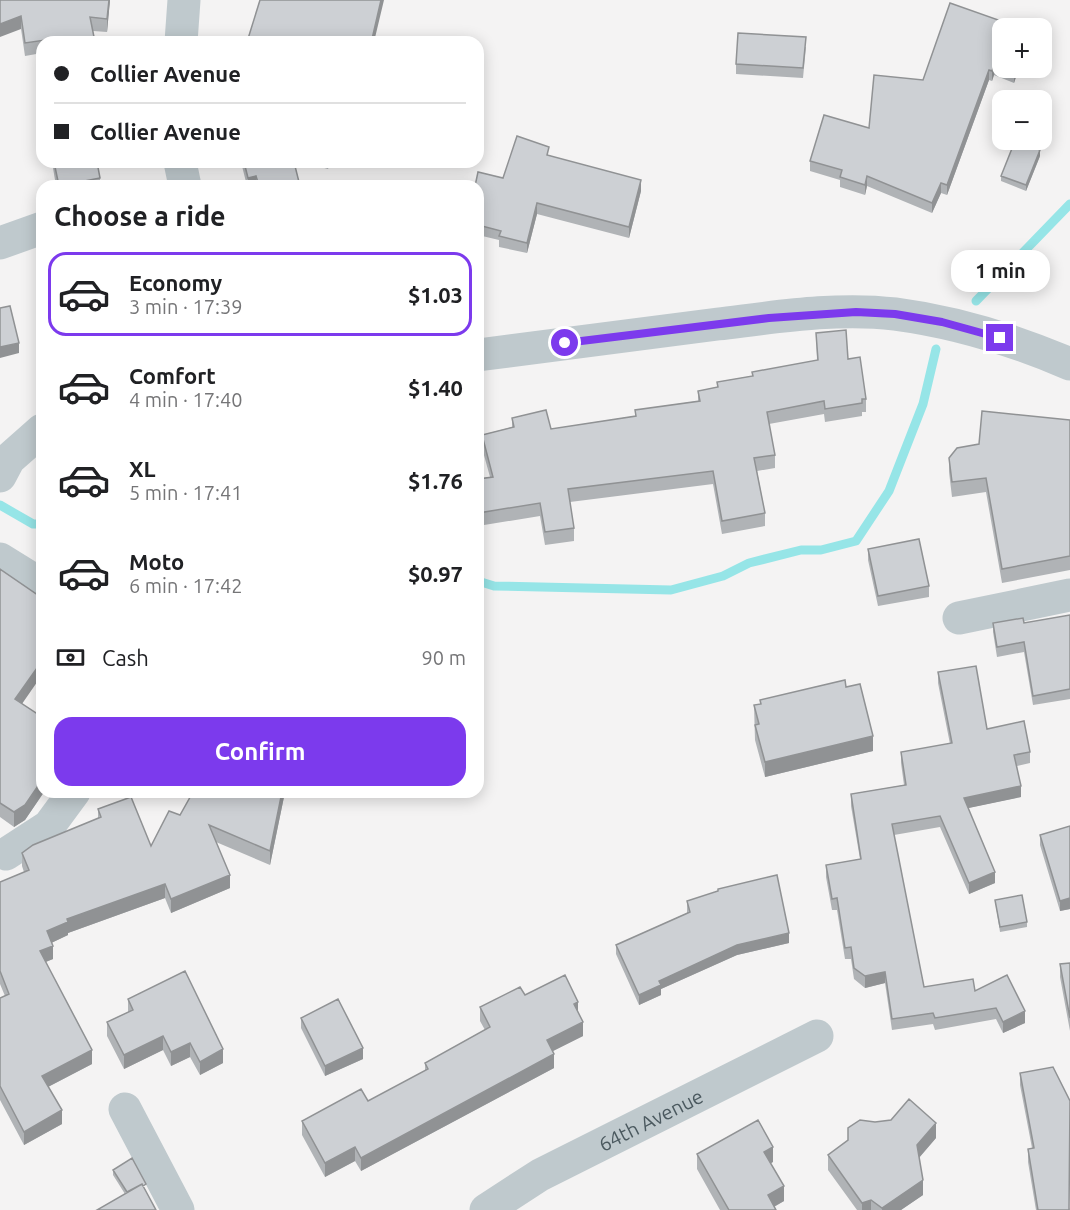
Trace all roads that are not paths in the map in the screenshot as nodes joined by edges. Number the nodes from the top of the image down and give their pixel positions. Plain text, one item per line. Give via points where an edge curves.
1 (184, 0) edge
2 (181, 36) edge
3 (36, 230) edge
4 (0, 243) edge
5 (484, 354) edge
6 (1070, 364) edge
7 (36, 435) edge
8 (0, 476) edge
9 (0, 559) edge
10 (36, 581) edge
11 (1070, 595) edge
12 (959, 618) dead end
13 (70, 798) edge
14 (6, 854) dead end
15 (817, 1036) dead end
16 (124, 1109) dead end
17 (178, 1210) edge
18 (486, 1210) edge

1 - 2 street
3 - 4 street
5 - 6 street via 808,314 856,312 895,314 952,325 1036,349
7 - 8 street via 9,459
9 - 10 street
11 - 12 street
13 - 14 street via 49,826
15 - 18 street, 64th Avenue via 540,1175
16 - 17 street

